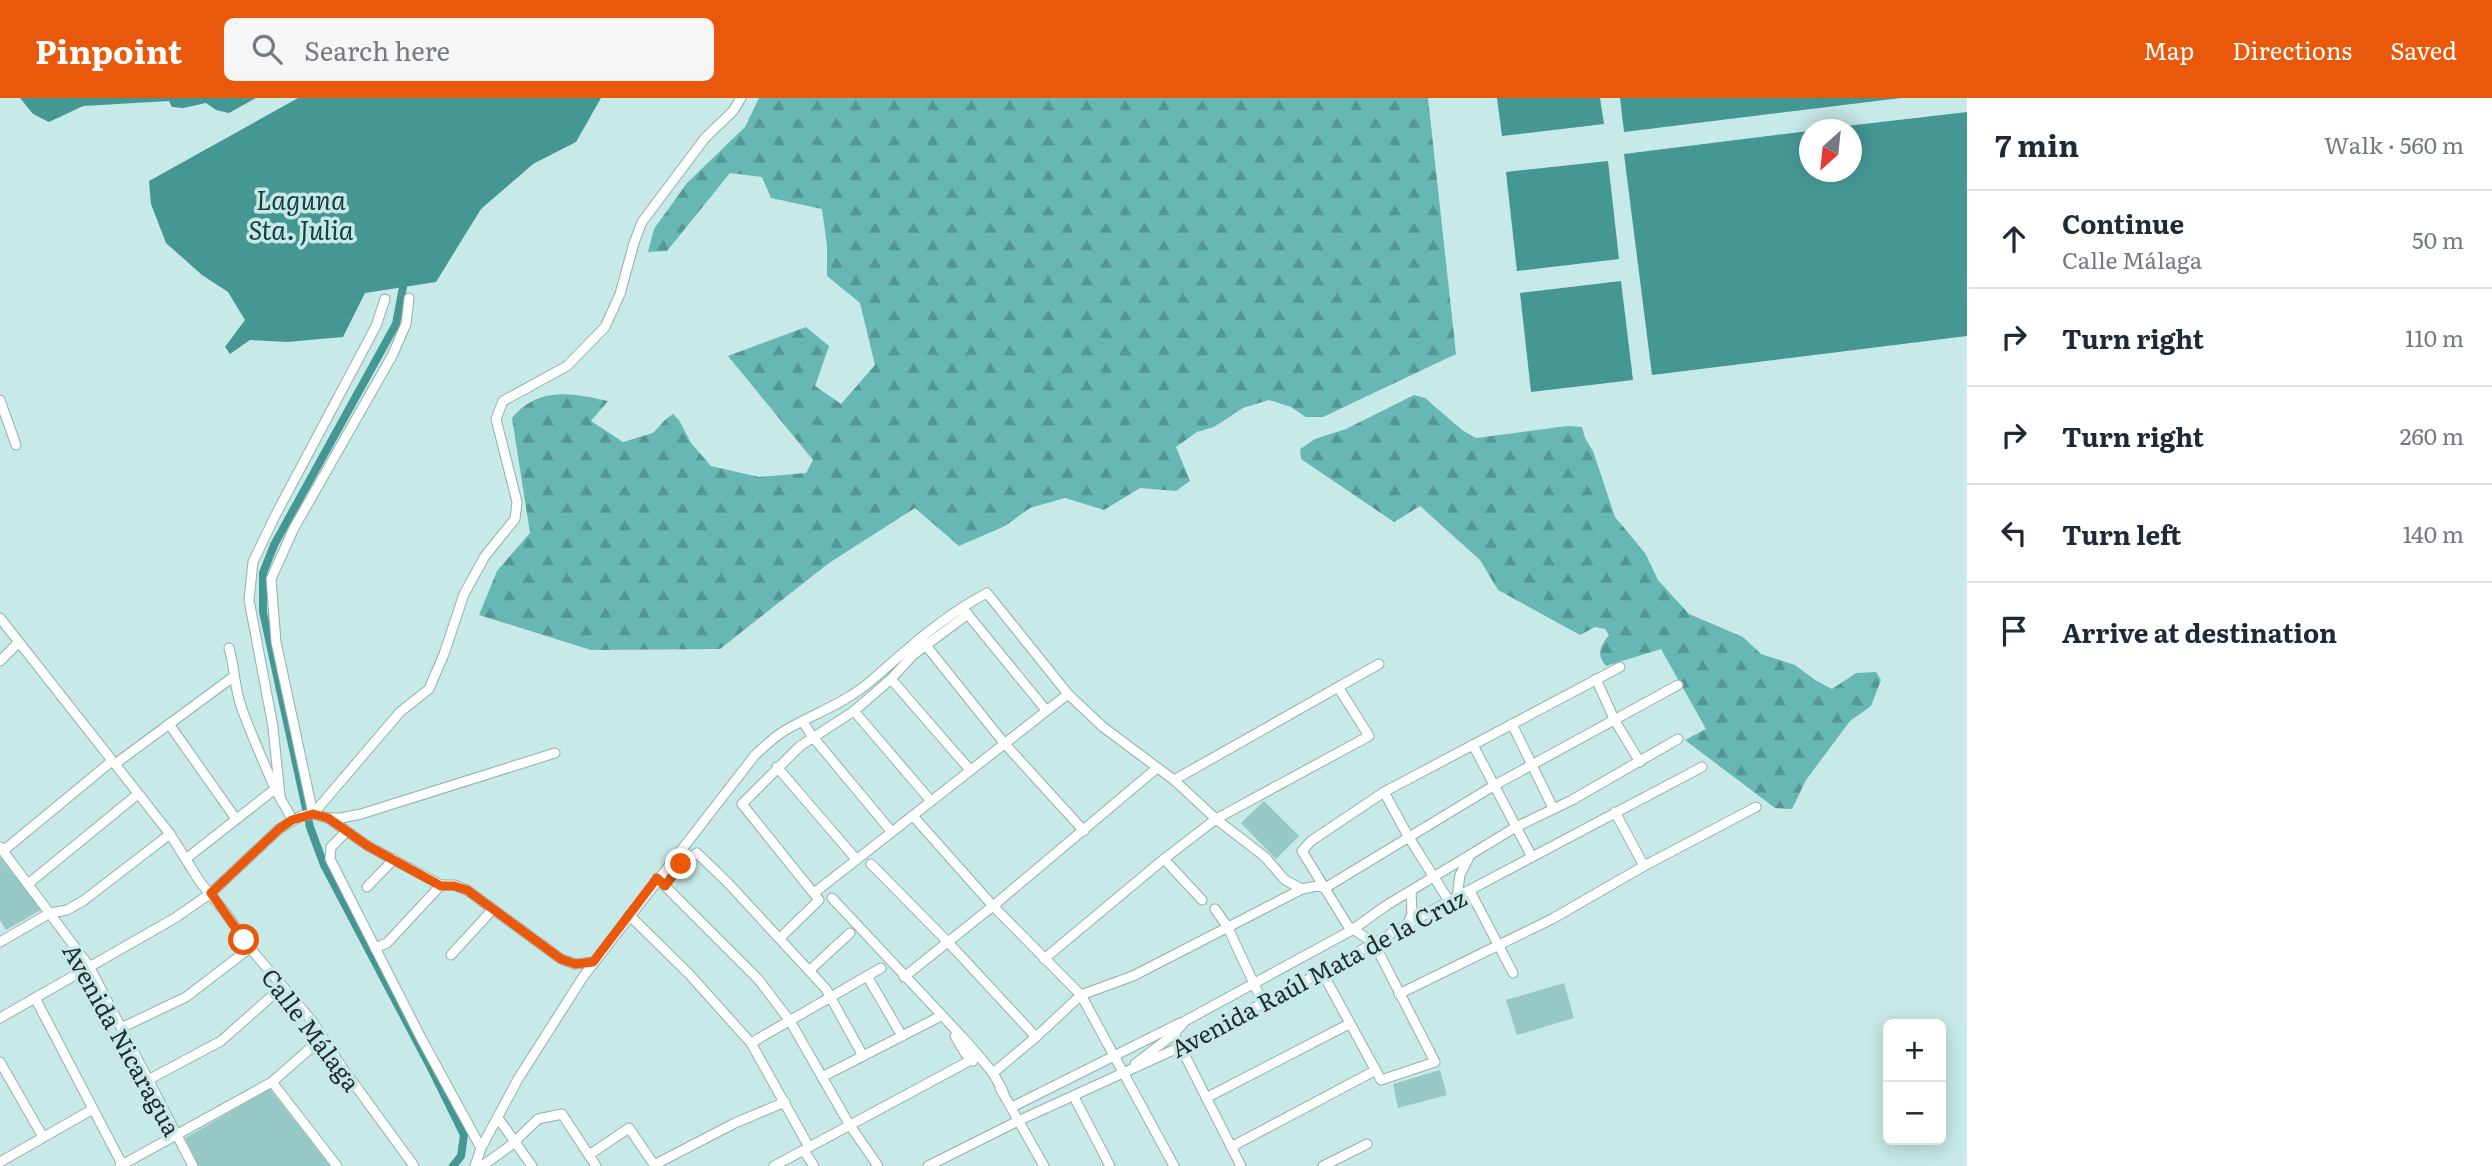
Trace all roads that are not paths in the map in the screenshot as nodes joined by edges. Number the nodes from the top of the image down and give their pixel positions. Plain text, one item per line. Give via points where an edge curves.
1 (741, 98) edge
2 (409, 298) dead end
3 (385, 299) dead end
4 (0, 400) edge
5 (3, 418) edge
6 (16, 445) dead end
7 (965, 610) junction
8 (0, 618) edge
9 (923, 641) junction
10 (18, 643) junction
11 (229, 648) dead end
12 (0, 661) edge
13 (1379, 664) dead end
14 (1620, 667) dead end
15 (233, 677) junction
16 (891, 679) junction
17 (1596, 679) junction
18 (1678, 685) dead end
19 (1338, 687) junction
20 (1068, 694) junction
21 (1046, 710) junction
22 (854, 711) junction
23 (1615, 721) junction
24 (803, 722) junction
25 (169, 724) junction
26 (1512, 724) junction
27 (812, 736) junction
28 (1678, 739) dead end
29 (1004, 743) junction
30 (1473, 745) junction
31 (555, 752) dead end
32 (113, 762) junction
33 (1640, 762) junction
34 (1532, 765) junction
35 (777, 767) junction
36 (1702, 767) dead end
37 (1157, 768) junction
38 (970, 770) junction
39 (1174, 780) junction
40 (1495, 785) junction
41 (1384, 792) junction
42 (278, 793) junction
43 (138, 794) junction
44 (931, 801) junction
45 (1756, 807) dead end
46 (1553, 808) junction
47 (1615, 812) junction
48 (313, 814) junction
49 (361, 814) junction
50 (913, 816) junction
51 (328, 818) junction
52 (1216, 818) junction
53 (236, 819) junction
54 (292, 820) junction
55 (1516, 827) junction
56 (891, 831) junction
57 (1084, 831) junction
58 (347, 833) junction
59 (170, 834) junction
60 (1408, 836) junction
61 (1, 848) edge
62 (1470, 855) junction
63 (1532, 857) junction
64 (187, 858) junction
65 (394, 859) junction
66 (856, 859) junction
67 (1164, 859) junction
68 (871, 864) dead end
69 (1644, 866) junction
70 (1435, 877) junction
71 (661, 882) junction
72 (28, 884) junction
73 (441, 886) junction
74 (367, 887) dead end
75 (1325, 888) junction
76 (1303, 889) junction
77 (1411, 891) junction
78 (1470, 891) junction
79 (211, 893) junction
80 (814, 893) junction
81 (832, 898) dead end
82 (1453, 899) junction
83 (1202, 900) dead end
84 (993, 906) junction
85 (493, 909) junction
86 (1215, 909) dead end
87 (50, 913) junction
88 (629, 915) junction
89 (1407, 925) junction
90 (1227, 926) junction
91 (1352, 930) junction
92 (850, 933) dead end
93 (780, 938) junction
94 (0, 942) edge
95 (948, 942) junction
96 (1374, 943) junction
97 (1498, 946) junction
98 (250, 948) junction
99 (375, 948) junction
100 (451, 955) dead end
101 (561, 959) junction
102 (1044, 959) junction
103 (593, 962) junction
104 (89, 966) junction
105 (881, 968) dead end
106 (810, 971) junction
107 (1322, 972) junction
108 (1513, 973) dead end
109 (867, 976) junction
110 (583, 977) junction
111 (904, 977) junction
112 (1255, 985) junction
113 (282, 987) junction
114 (1399, 994) junction
115 (1080, 995) junction
116 (832, 997) junction
117 (34, 998) junction
118 (1263, 1003) junction
119 (0, 1018) edge
120 (790, 1021) junction
121 (1185, 1021) junction
122 (1349, 1024) junction
123 (121, 1028) junction
124 (1174, 1034) junction
125 (902, 1036) junction
126 (1036, 1037) junction
127 (323, 1038) junction
128 (751, 1043) junction
129 (1180, 1047) junction
130 (863, 1056) junction
131 (1114, 1056) junction
132 (971, 1060) junction
133 (0, 1062) edge
134 (1376, 1070) junction
135 (993, 1073) junction
136 (1123, 1074) junction
137 (822, 1077) junction
138 (148, 1080) junction
139 (272, 1082) junction
140 (1003, 1091) junction
141 (1074, 1097) junction
142 (1206, 1098) junction
143 (785, 1102) junction
144 (1012, 1107) junction
145 (93, 1109) junction
146 (498, 1118) junction
147 (1020, 1120) junction
148 (849, 1124) junction
149 (177, 1135) junction
150 (43, 1137) junction
151 (515, 1141) junction
152 (1367, 1144) dead end
153 (1231, 1147) junction
154 (481, 1148) junction
155 (807, 1149) junction
156 (589, 1155) junction
157 (0, 1163) edge
158 (654, 1165) edge
159 (122, 1166) edge
160 (193, 1166) edge
161 (337, 1166) edge
162 (414, 1166) edge
163 (475, 1166) edge
164 (482, 1166) edge
165 (532, 1166) edge
166 (596, 1166) edge
167 (774, 1166) edge
168 (814, 1166) edge
169 (878, 1166) edge
170 (928, 1166) edge
171 (1044, 1166) edge
172 (1110, 1166) edge
173 (1174, 1166) edge
174 (1241, 1166) edge
175 (1323, 1166) edge

1 - 48 street via 642,222 621,294 605,327 567,366 513,394 500,406 496,419 517,502 515,519 485,556 464,593 429,689 400,712
2 - 48 street via 392,356 294,528 271,579 276,642
3 - 42 street via 376,326 253,562 249,600 273,727
4 - 5 street
5 - 6 street
7 - 9 street
7 - 20 street via 987,593
7 - 21 street
8 - 10 street, Calle Málaga
9 - 16 street
9 - 24 street via 872,681
9 - 29 street
10 - 12 street
10 - 32 street, Calle Málaga
11 - 15 street
13 - 19 street
14 - 17 street
15 - 25 street
15 - 42 street
16 - 22 street
16 - 38 street
17 - 23 street
17 - 26 street
18 - 23 street
19 - 39 street
19 - 52 street via 1369,736
20 - 21 street
20 - 37 street
21 - 29 street
22 - 27 street
22 - 44 street
23 - 33 street
23 - 34 street
24 - 27 street
24 - 71 street via 755,755
25 - 32 street
25 - 53 street
26 - 30 street
26 - 34 street
27 - 35 street
27 - 56 street
28 - 33 street
29 - 38 street
29 - 57 street
30 - 40 street
30 - 41 street
31 - 49 street
32 - 43 street, Calle Málaga
32 - 61 street
33 - 46 street
34 - 40 street
34 - 46 street
35 - 66 street
35 - 80 street via 742,804
36 - 47 street, Avenida Raúl Mata de la Cruz
37 - 39 street
37 - 57 street
38 - 44 street
39 - 52 street
40 - 55 street
40 - 60 street
41 - 60 street
41 - 75 street via 1302,851
42 - 53 street
42 - 54 street
43 - 59 street, Calle Málaga
43 - 72 street
44 - 50 street
45 - 69 street
46 - 55 street
47 - 63 street, Avenida Raúl Mata de la Cruz
47 - 69 street
48 - 51 street
48 - 54 street
49 - 51 street
49 - 58 street via 350,823
50 - 56 street
50 - 84 street
51 - 58 street
52 - 67 street
52 - 76 street via 1265,857 1285,880
53 - 64 street
54 - 79 street
55 - 62 street
55 - 63 street
56 - 66 street
57 - 84 street
58 - 65 street
58 - 99 street via 336,839 330,859
59 - 64 street, Calle Málaga
59 - 87 street via 83,901
60 - 70 street
60 - 75 street
61 - 72 street, Avenida Nicaragua
62 - 70 street
62 - 82 street
63 - 78 street, Avenida Raúl Mata de la Cruz
64 - 79 street, Calle Málaga
65 - 73 street
65 - 74 street
66 - 80 street
67 - 83 street
67 - 102 street
68 - 95 street
69 - 97 street
70 - 77 street
70 - 82 street
71 - 88 street
71 - 93 street via 697,853
71 - 120 street via 758,979
72 - 87 street, Avenida Nicaragua
73 - 85 street via 467,890
73 - 99 street via 387,943
75 - 76 street
75 - 91 street
76 - 90 street
77 - 89 street via 1412,914
77 - 91 street
78 - 82 street, Avenida Raúl Mata de la Cruz
78 - 97 street
79 - 98 street, Calle Málaga
79 - 104 street
80 - 93 street via 818,902
81 - 111 street
82 - 89 street, Avenida Raúl Mata de la Cruz
84 - 95 street
84 - 102 street
85 - 100 street
85 - 101 street
86 - 90 street
87 - 94 street
87 - 104 street, Avenida Nicaragua
88 - 103 street
88 - 128 street
89 - 96 street, Avenida Raúl Mata de la Cruz
90 - 112 street
90 - 115 street via 1133,976
91 - 96 street
91 - 112 street
92 - 106 street
93 - 106 street
95 - 111 street
95 - 126 street
96 - 107 street, Avenida Raúl Mata de la Cruz
96 - 114 street
97 - 108 street
97 - 114 street
98 - 113 street, Calle Málaga
98 - 123 street via 186,997
99 - 154 street
101 - 103 street via 575,964
101 - 110 street
102 - 115 street
103 - 110 street
104 - 117 street
104 - 123 street, Avenida Nicaragua
105 - 109 street
106 - 116 street
107 - 118 street, Avenida Raúl Mata de la Cruz
107 - 122 street
109 - 116 street
109 - 125 street
110 - 146 street via 517,1079
111 - 135 street
112 - 118 street
112 - 121 street
113 - 127 street, Calle Málaga
113 - 138 street via 221,1041
114 - 134 street via 1435,1062 1381,1080
115 - 126 street
115 - 131 street
116 - 120 street
116 - 130 street
117 - 119 street
117 - 145 street
118 - 129 street, Avenida Raúl Mata de la Cruz
120 - 128 street
120 - 137 street
121 - 124 street
121 - 131 street
122 - 134 street
122 - 142 street
123 - 138 street, Avenida Nicaragua
124 - 129 street
124 - 136 street
125 - 130 street
125 - 132 street via 934,1016
126 - 135 street
127 - 139 street
127 - 162 street, Calle Málaga
128 - 143 street
129 - 136 street, Avenida Raúl Mata de la Cruz
129 - 142 street
130 - 137 street
131 - 136 street
131 - 144 street
132 - 140 street
132 - 148 street
133 - 150 street
134 - 153 street
135 - 140 street
136 - 141 street, Avenida Raúl Mata de la Cruz
136 - 173 street
137 - 148 street
138 - 149 street, Avenida Nicaragua
139 - 149 street
139 - 161 street
140 - 144 street
141 - 147 street, Avenida Raúl Mata de la Cruz
141 - 172 street
142 - 153 street
143 - 155 street
143 - 158 street
144 - 147 street
145 - 150 street
145 - 159 street
146 - 151 street
146 - 154 street
147 - 170 street, Avenida Raúl Mata de la Cruz
147 - 171 street
148 - 155 street
148 - 169 street
149 - 159 street
149 - 160 street, Avenida Nicaragua
150 - 157 street
151 - 156 street via 538,1119 562,1114
151 - 164 street
151 - 165 street
152 - 175 street
153 - 174 street
154 - 163 street
155 - 167 street
155 - 168 street
156 - 158 street via 629,1128
156 - 166 street

